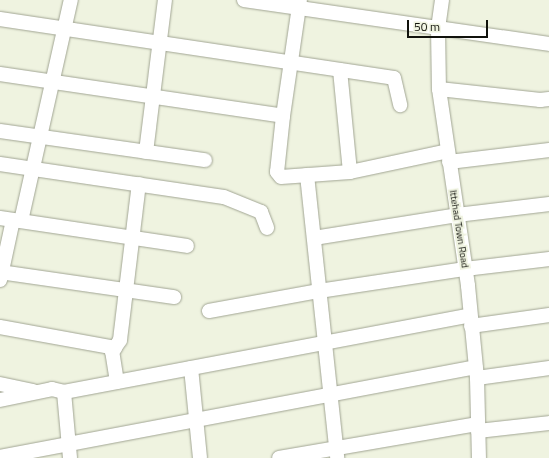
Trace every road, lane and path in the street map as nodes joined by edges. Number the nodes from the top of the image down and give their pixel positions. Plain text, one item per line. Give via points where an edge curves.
1 (72, 0) edge
2 (165, 0) edge
3 (244, 0) edge
4 (442, 0) edge
5 (299, 4) edge
6 (0, 19) edge
7 (65, 28) junction
8 (438, 28) junction
9 (160, 43) junction
10 (549, 44) edge
11 (291, 63) junction
12 (340, 70) junction
13 (0, 74) edge
14 (53, 82) junction
15 (439, 89) junction
16 (153, 96) junction
17 (549, 99) edge
18 (400, 105) dead end
19 (283, 116) junction
20 (0, 131) edge
21 (41, 137) junction
22 (549, 150) edge
23 (146, 152) junction
24 (448, 156) junction
25 (205, 160) dead end
26 (0, 164) edge
27 (33, 169) junction
28 (350, 172) junction
29 (307, 175) junction
30 (139, 184) junction
31 (549, 204) edge
32 (457, 215) junction
33 (12, 220) edge
34 (267, 228) dead end
35 (133, 238) junction
36 (314, 238) junction
37 (187, 246) dead end
38 (549, 259) edge
39 (465, 269) junction
40 (0, 274) edge
41 (126, 290) junction
42 (319, 291) junction
43 (174, 297) dead end
44 (209, 311) dead end
45 (549, 315) edge
46 (471, 320) junction
47 (0, 327) edge
48 (325, 342) junction
49 (115, 348) junction
50 (191, 368) junction
51 (549, 368) edge
52 (476, 372) junction
53 (117, 382) junction
54 (0, 384) edge
55 (38, 392) junction
56 (64, 392) junction
57 (330, 394) junction
58 (0, 400) edge
59 (196, 420) junction
60 (549, 423) edge
61 (478, 428) junction
62 (70, 451) edge
63 (337, 453) edge
64 (0, 457) edge
65 (200, 458) edge
66 (279, 458) edge
67 (479, 458) edge

1 - 7 street
2 - 9 street
3 - 5 street
4 - 8 street, Ittehad Town Road
5 - 8 street
5 - 11 street
6 - 7 street
7 - 9 street
7 - 14 street
8 - 10 street
8 - 15 street, Ittehad Town Road
9 - 11 street
9 - 16 street
11 - 12 street
11 - 19 street
12 - 18 street via 394,78
12 - 28 street
13 - 14 street
14 - 16 street
14 - 21 street
15 - 17 street
15 - 24 street, Ittehad Town Road
16 - 19 street
16 - 23 street
19 - 29 street via 276,172 281,177
20 - 21 street
21 - 23 street
21 - 27 street
22 - 24 street
23 - 25 street
24 - 28 street
24 - 32 street, Ittehad Town Road
26 - 27 street
27 - 30 street
27 - 33 street
28 - 29 street
29 - 36 street
30 - 34 street via 224,197 261,212
30 - 35 street
31 - 32 street
32 - 36 street
32 - 39 street, Ittehad Town Road
33 - 35 street
33 - 40 street
35 - 37 street
35 - 41 street
36 - 42 street
38 - 39 street
39 - 42 street
39 - 46 street, Ittehad Town Road
40 - 41 street
41 - 43 street
41 - 49 street via 120,340
42 - 44 street
42 - 48 street
45 - 46 street
46 - 48 street
46 - 52 street, Ittehad Town Road
47 - 49 street
48 - 50 street
48 - 57 street
49 - 53 street via 112,352
50 - 53 street
50 - 59 street
51 - 52 street
52 - 57 street
52 - 61 street, Ittehad Town Road
53 - 56 street
54 - 55 street
55 - 56 street via 52,389
55 - 58 street
56 - 62 street
57 - 59 street
57 - 63 street
59 - 62 street
59 - 65 street
60 - 61 street
61 - 63 street
61 - 67 street, Ittehad Town Road
62 - 64 street
63 - 66 street

